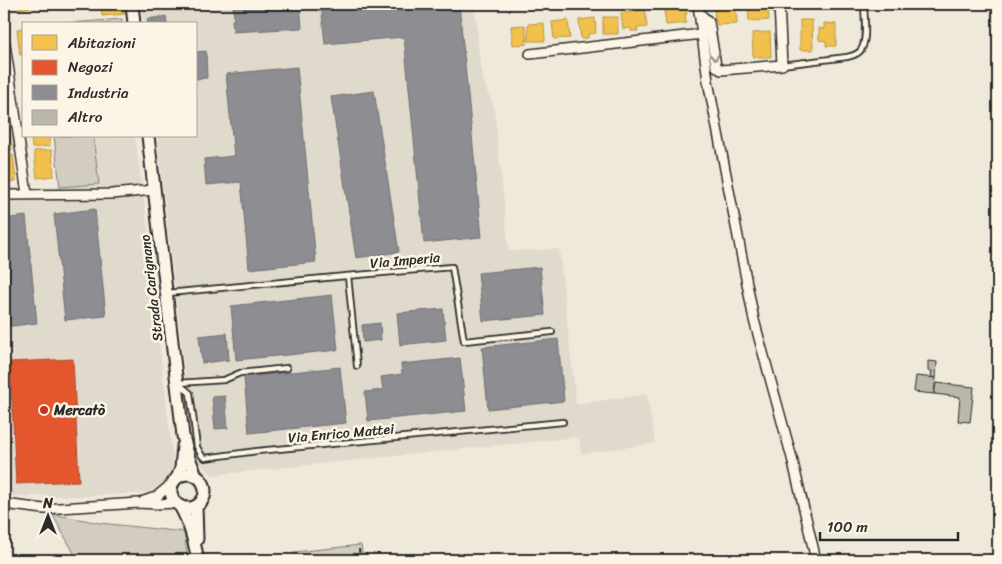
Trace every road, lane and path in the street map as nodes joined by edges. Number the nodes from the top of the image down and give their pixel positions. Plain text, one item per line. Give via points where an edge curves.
1 (132, 4) edge
2 (779, 4) edge
3 (864, 4) edge
4 (698, 8) edge
5 (134, 22) edge
6 (702, 34) junction
7 (6, 44) dead end
8 (530, 54) dead end
9 (782, 65) junction
10 (148, 138) edge
11 (154, 190) junction
12 (27, 194) junction
13 (4, 195) edge
14 (348, 276) junction
15 (167, 294) junction
16 (552, 332) dead end
17 (357, 366) dead end
18 (287, 368) dead end
19 (178, 383) junction
20 (563, 422) dead end
21 (183, 436) junction
22 (196, 475) junction
23 (175, 480) junction
24 (139, 503) junction
25 (4, 504) edge
26 (178, 504) junction
27 (196, 506) junction
28 (358, 550) dead end
29 (198, 560) edge
30 (360, 560) edge
31 (816, 560) edge

1 - 5 street
2 - 9 street
3 - 9 lane via 864,40 857,54
4 - 6 street
4 -> 9 street via 709,22 716,66 721,70
6 - 8 street
6 - 31 street via 708,81 754,320
7 - 12 street
10 - 11 street, Strada Carignano
11 - 12 street via 112,194
11 - 15 street, Strada Carignano
12 - 13 street
14 - 15 lane, Via Imperia
14 - 16 lane, Via Imperia via 452,267 464,340
14 - 17 lane
15 - 19 street, Strada Carignano
18 - 19 lane via 240,373 224,380
19 - 20 lane, Via Enrico Mattei via 190,393 197,447 205,458
19 - 21 street, Strada Carignano
21 - 22 street, Strada Carignano
21 - 23 street, Strada Carignano via 180,469
22 - 23 street via 183,474
22 - 27 street via 206,492
23 - 24 street via 156,497
23 - 26 street via 171,489
24 - 25 street via 44,509
24 - 26 street
26 - 27 street via 189,508
26 - 29 street via 191,531
27 - 29 street
28 - 30 path

